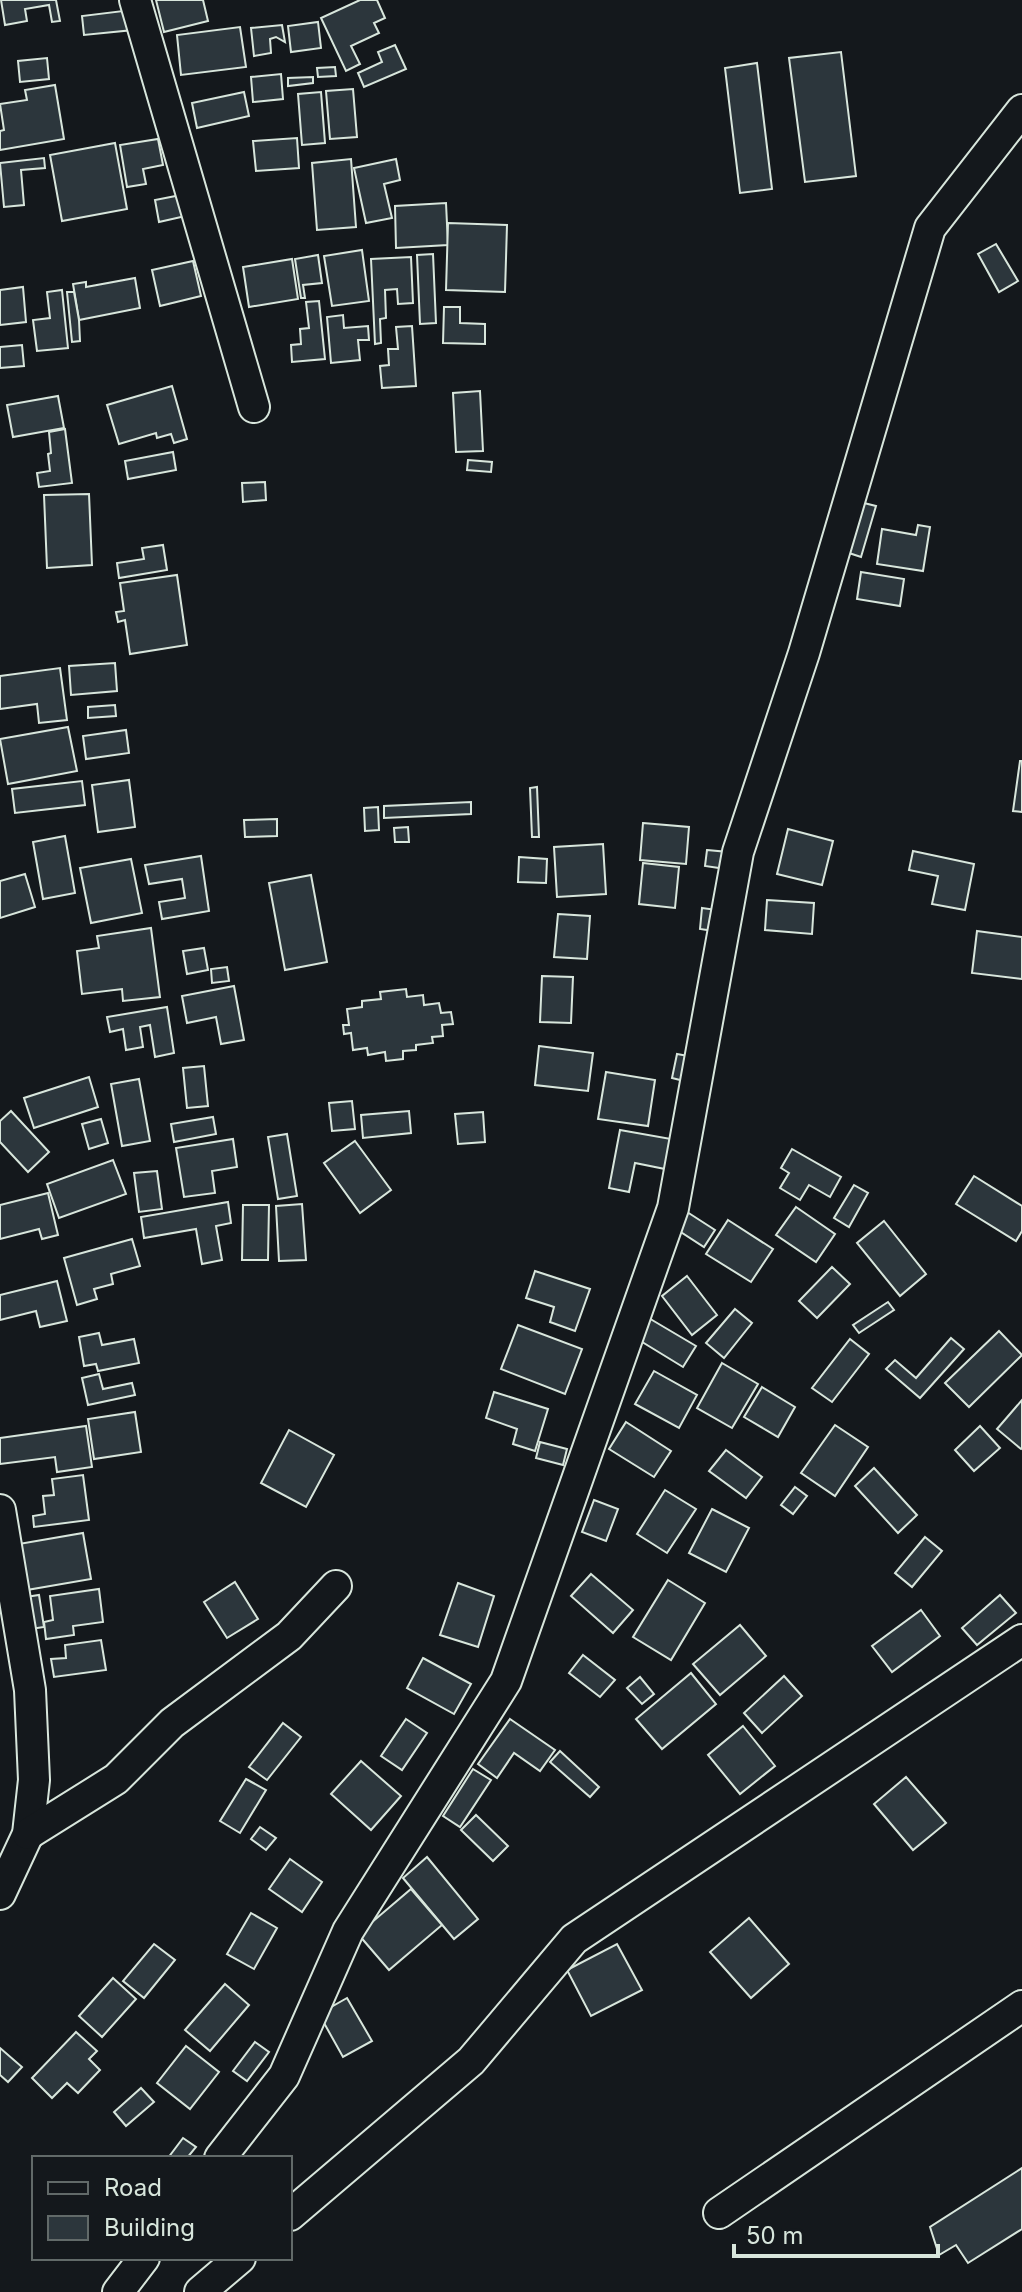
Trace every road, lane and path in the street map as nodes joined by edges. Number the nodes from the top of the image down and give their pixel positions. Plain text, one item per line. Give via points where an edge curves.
1 (135, 0) edge
2 (1022, 110) edge
3 (254, 407) dead end
4 (0, 1510) edge
5 (336, 1586) dead end
6 (1022, 1640) edge
7 (28, 1834) junction
8 (0, 1894) edge
9 (1022, 2006) edge
10 (222, 2156) edge
11 (292, 2213) edge
12 (719, 2213) dead end
13 (142, 2260) edge
14 (238, 2260) edge
15 (118, 2292) edge
16 (200, 2292) edge

1 - 3 street
2 - 10 street via 930,228 804,653 738,852 673,1208 506,1681 348,1931 284,2076
4 - 7 street via 30,1690 34,1780
5 - 7 street via 289,1636 172,1723 116,1779
6 - 11 street via 574,1939 471,2061
7 - 8 street
9 - 12 street
13 - 15 street
14 - 16 street

